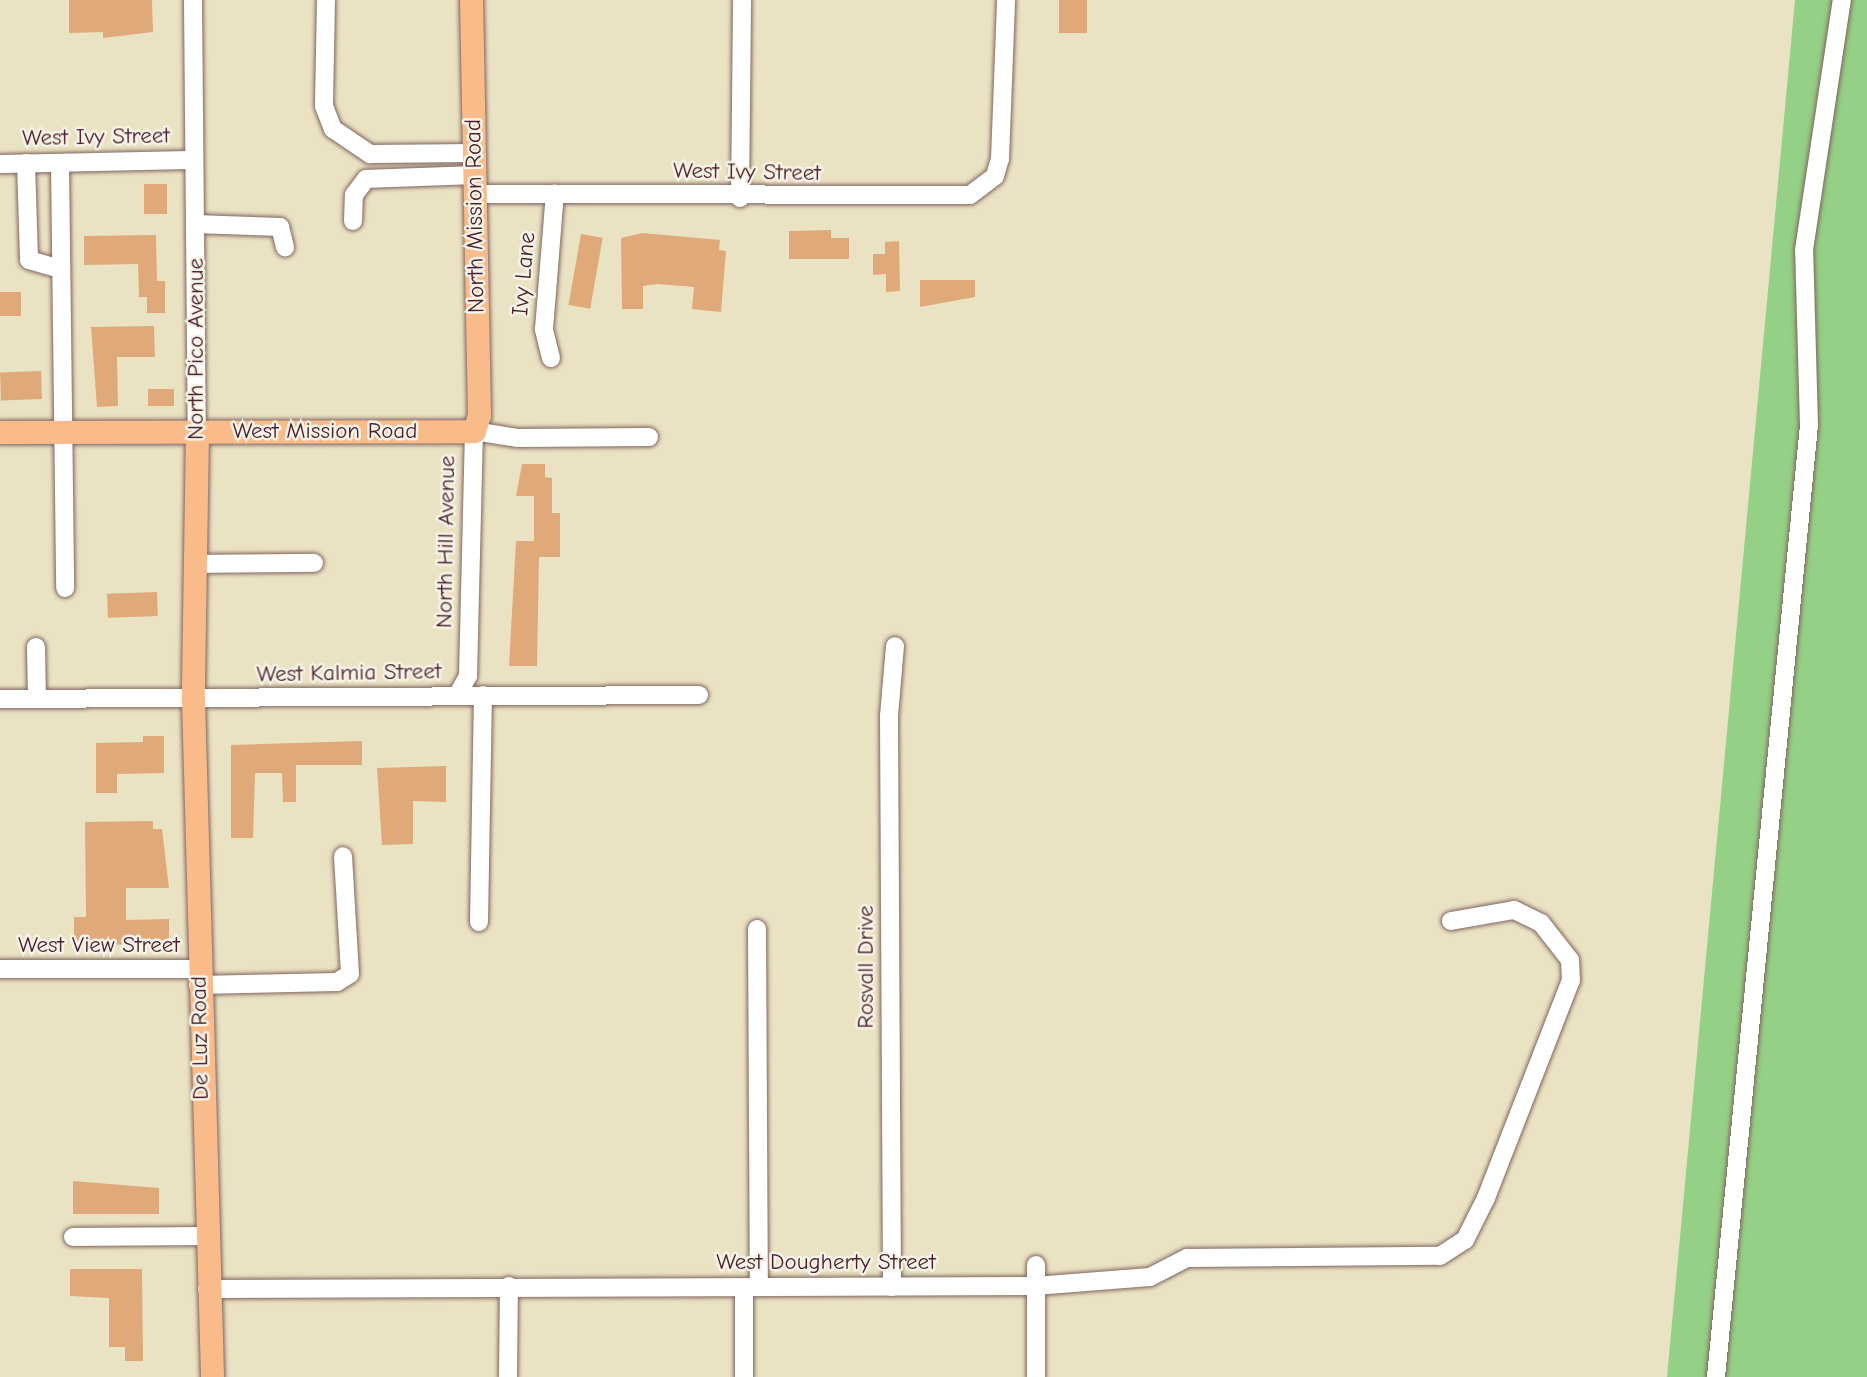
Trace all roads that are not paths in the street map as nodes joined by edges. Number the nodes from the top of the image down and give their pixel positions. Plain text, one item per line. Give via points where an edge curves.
1 (193, 0) edge
2 (326, 0) edge
3 (471, 0) edge
4 (742, 0) edge
5 (1006, 0) edge
6 (1842, 0) edge
7 (192, 160) junction
8 (26, 163) junction
9 (60, 163) junction
10 (0, 164) edge
11 (474, 174) junction
12 (555, 193) junction
13 (740, 198) junction
14 (353, 221) dead end
15 (195, 224) junction
16 (285, 247) dead end
17 (61, 268) junction
18 (551, 358) dead end
19 (197, 431) junction
20 (474, 431) junction
21 (0, 432) edge
22 (63, 432) junction
23 (649, 437) dead end
24 (314, 563) dead end
25 (193, 564) junction
26 (65, 588) dead end
27 (895, 646) dead end
28 (36, 647) dead end
29 (458, 694) junction
30 (483, 695) junction
31 (699, 695) dead end
32 (0, 699) edge
33 (37, 699) junction
34 (193, 699) junction
35 (343, 856) dead end
36 (1451, 920) dead end
37 (479, 922) dead end
38 (757, 929) dead end
39 (0, 969) edge
40 (198, 977) junction
41 (205, 1236) junction
42 (73, 1237) dead end
43 (1036, 1265) dead end
44 (509, 1286) junction
45 (1035, 1286) junction
46 (752, 1287) junction
47 (892, 1287) junction
48 (207, 1289) junction
49 (212, 1377) edge
50 (508, 1377) edge
51 (744, 1377) edge
52 (1036, 1377) edge
53 (1716, 1377) edge

1 - 7 street, North Pico Avenue
2 - 11 street via 324,106 333,130 370,153
3 - 11 main road, North Mission Road
4 - 13 street
5 - 13 street, West Ivy Street via 1000,159 995,176 970,195
6 - 53 street via 1804,250 1809,425
7 - 9 street, West Ivy Street
7 - 15 street, North Pico Avenue
8 - 9 street, West Ivy Street
8 - 10 street, West Ivy Street
8 - 17 street via 29,260
9 - 17 street
11 - 12 street, West Ivy Street
11 - 14 street via 366,179 354,195
11 - 20 main road, North Mission Road
12 - 13 street, West Ivy Street
12 - 18 street, Ivy Lane via 544,329
15 - 16 street via 280,227
15 - 19 street, North Pico Avenue
17 - 22 street
19 - 20 main road, West Mission Road
19 - 22 main road, West Mission Road
19 - 25 main road, North Pico Avenue
20 - 23 street, West Mission Road via 518,438
20 - 29 street, North Hill Avenue via 468,676
21 - 22 main road, West Mission Road
22 - 26 street
24 - 25 street
25 - 34 main road, North Pico Avenue
27 - 47 street, Rosvall Drive via 889,716
28 - 33 street
29 - 30 street, West Kalmia Street
29 - 34 street, West Kalmia Street
30 - 31 street, West Kalmia Street
30 - 37 street
32 - 33 street, West Kalmia Street
33 - 34 street, West Kalmia Street
34 - 40 main road, De Luz Road
35 - 40 street, West View Street via 350,974 337,982
36 - 45 street, West Dougherty Street via 1514,910 1541,923 1570,960 1571,980 1486,1198 1465,1240 1440,1256 1187,1258 1150,1277
38 - 46 street
39 - 40 street, West View Street
40 - 41 main road, De Luz Road
41 - 42 street
41 - 48 main road, De Luz Road
43 - 45 street
44 - 46 street, West Dougherty Street
44 - 48 street, West Dougherty Street
44 - 50 street
45 - 47 street, West Dougherty Street
45 - 52 street
46 - 47 street, West Dougherty Street
46 - 51 street
48 - 49 main road, De Luz Road

